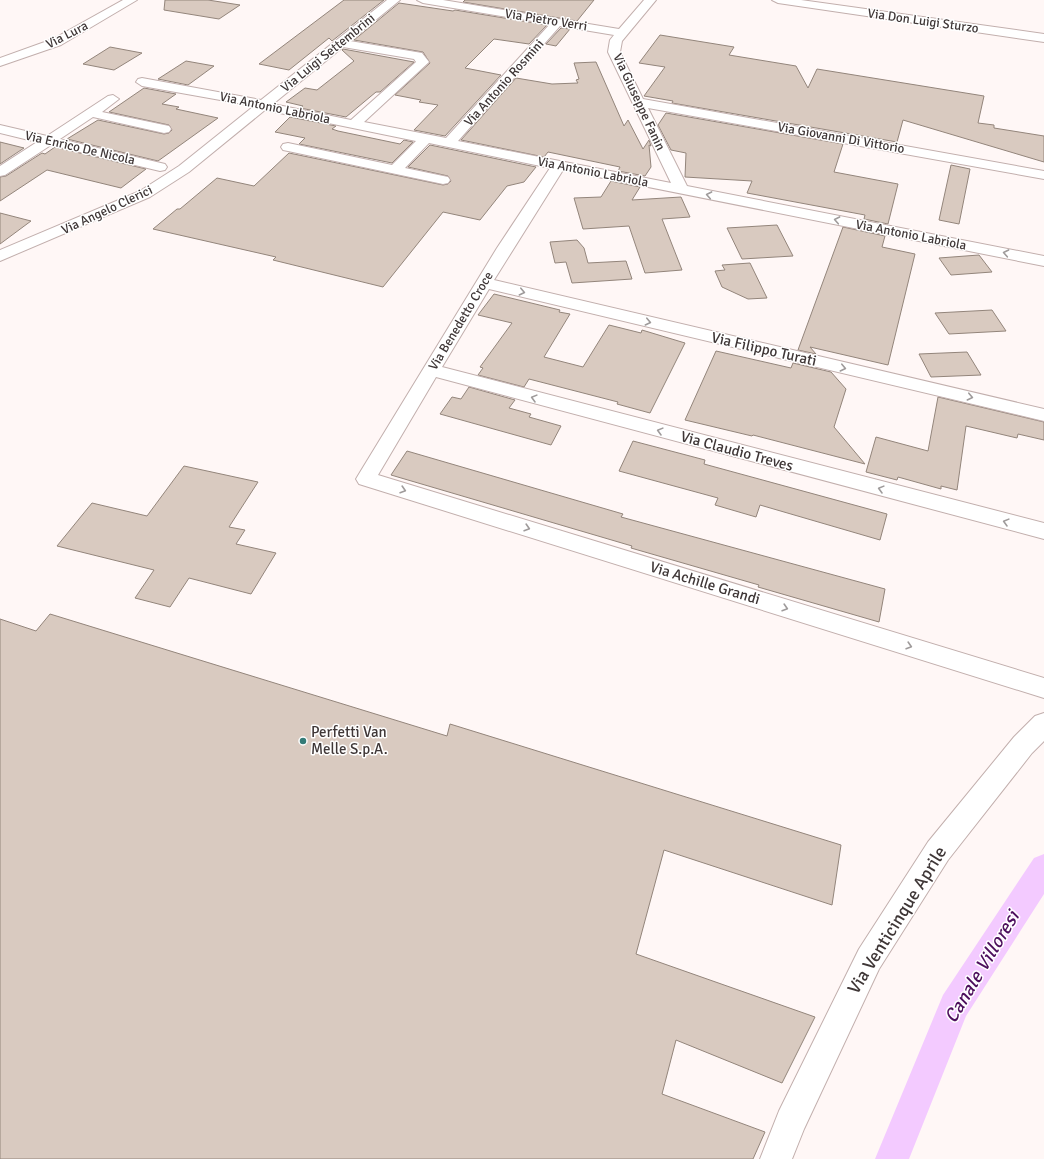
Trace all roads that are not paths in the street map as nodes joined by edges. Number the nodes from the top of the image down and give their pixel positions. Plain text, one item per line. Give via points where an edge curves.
1 (131, 0) edge
2 (394, 0) edge
3 (423, 0) edge
4 (650, 0) edge
5 (778, 0) edge
6 (558, 22) junction
7 (622, 33) junction
8 (1044, 38) edge
9 (341, 42) junction
10 (0, 62) edge
11 (142, 82) dead end
12 (113, 98) dead end
13 (638, 102) junction
14 (263, 105) junction
15 (91, 113) junction
16 (354, 124) junction
17 (0, 129) edge
18 (164, 129) dead end
19 (426, 139) junction
20 (48, 141) junction
21 (449, 143) junction
22 (288, 147) dead end
23 (559, 165) junction
24 (160, 167) dead end
25 (395, 170) junction
26 (0, 172) edge
27 (1044, 175) edge
28 (443, 180) dead end
29 (681, 189) junction
30 (0, 256) edge
31 (1044, 261) edge
32 (484, 283) junction
33 (431, 370) junction
34 (1044, 415) edge
35 (366, 478) joint
36 (1044, 532) edge
37 (1044, 688) edge
38 (1044, 724) edge
39 (776, 1159) edge

1 - 10 street, Via Lura via 57,42
2 - 9 street, Via Luigi Settembrini
3 - 6 street, Via Pietro Verri
4 - 7 street, Via Giuseppe Fanin
5 - 8 street, Via Don Luigi Sturzo
6 - 7 street, Via Pietro Verri
6 - 21 street, Via Antonio Rosmini
7 - 13 street, Via Giuseppe Fanin via 614,46 614,52
9 - 14 street, Via Luigi Settembrini
9 - 16 street via 418,56 423,62
11 - 14 street, Via Antonio Labriola
12 - 15 street
13 - 27 street, Via Giovanni Di Vittorio
13 - 29 street, Via Giuseppe Fanin
14 - 16 street, Via Antonio Labriola
14 - 30 street, Via Angelo Clerici via 184,169 145,194
15 - 18 street
15 - 20 street
16 - 19 street, Via Antonio Labriola
17 - 20 street, Via Enrico De Nicola
19 - 21 street, Via Antonio Labriola
19 - 25 street
20 - 24 street, Via Enrico De Nicola
20 - 26 street
21 - 23 street, Via Antonio Labriola
22 - 25 street
23 - 29 street, Via Antonio Labriola
23 - 32 street, Via Benedetto Croce
25 - 28 street
31 -> 29 street, Via Antonio Labriola
32 - 33 street, Via Benedetto Croce
32 -> 34 street, Via Filippo Turati
33 - 35 street, Via Benedetto Croce
36 -> 33 street, Via Claudio Treves
35 -> 37 street, Via Achille Grandi
38 - 39 street, Via Venticinque Aprile via 1023,745 938,851 869,959 790,1122

